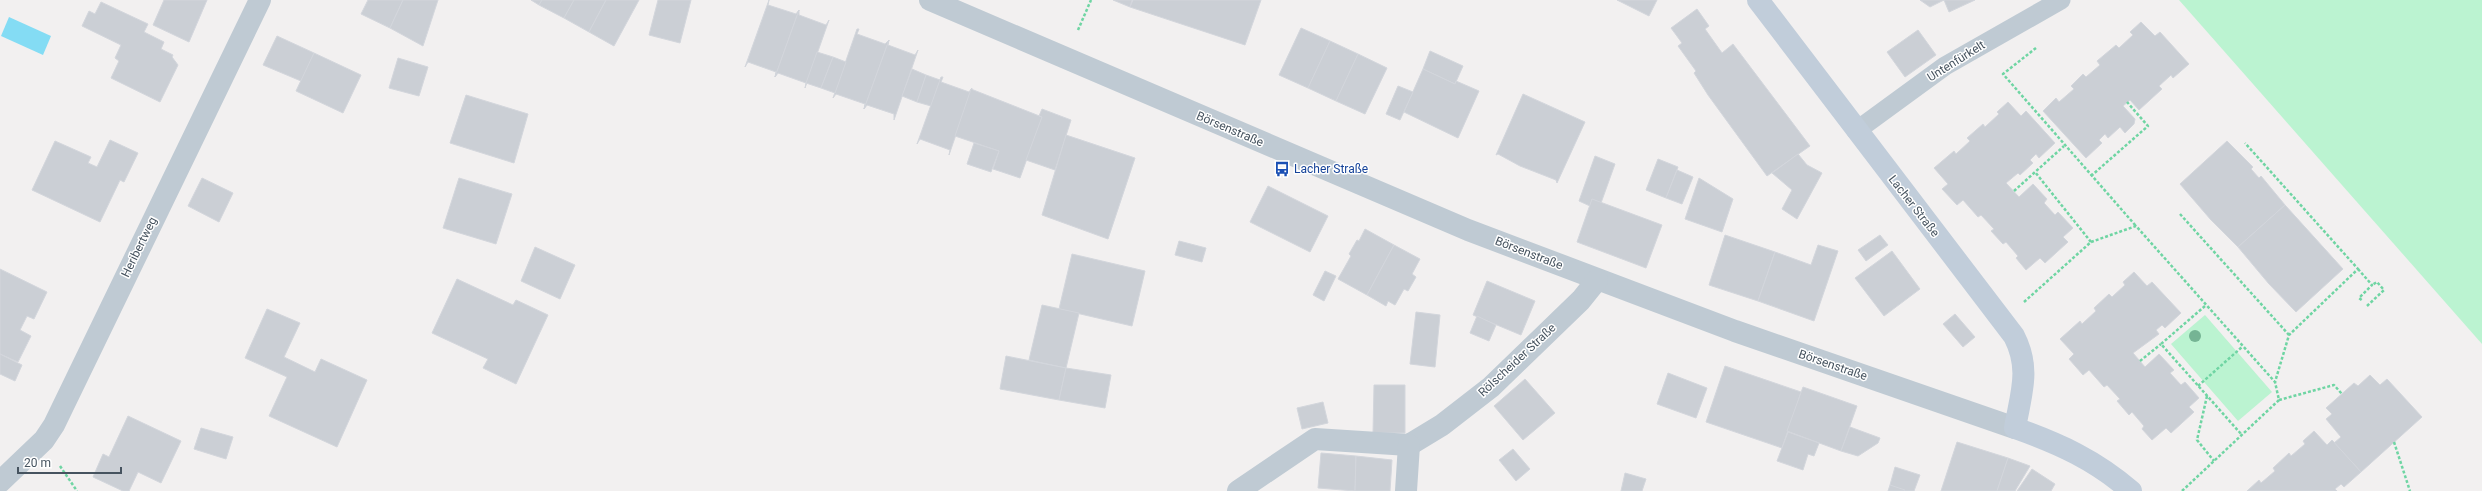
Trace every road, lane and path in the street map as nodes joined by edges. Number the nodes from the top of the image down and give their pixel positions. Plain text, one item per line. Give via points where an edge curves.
1 (260, 0) edge
2 (930, 0) edge
3 (1758, 0) edge
4 (2061, 0) edge
5 (2041, 11) junction
6 (2127, 102) dead end
7 (1856, 131) junction
8 (2245, 143) dead end
9 (2064, 146) junction
10 (2035, 172) junction
11 (2091, 176) junction
12 (2014, 191) dead end
13 (2180, 214) dead end
14 (2136, 226) junction
15 (2091, 242) junction
16 (2358, 269) junction
17 (1597, 280) junction
18 (2372, 285) junction
19 (2363, 301) dead end
20 (2205, 306) junction
21 (2367, 306) dead end
22 (2003, 322) junction
23 (2289, 335) junction
24 (2161, 344) junction
25 (2242, 347) junction
26 (2140, 361) dead end
27 (2275, 382) junction
28 (2198, 386) junction
29 (2342, 394) dead end
30 (2207, 396) junction
31 (2279, 400) junction
32 (2015, 428) junction
33 (2242, 436) junction
34 (2394, 442) dead end
35 (1409, 445) junction
36 (2214, 461) junction
37 (0, 482) edge
38 (1238, 491) edge
39 (1406, 491) edge
40 (2131, 491) edge
41 (2182, 491) edge
42 (2410, 491) edge

1 - 37 street, Heribertweg via 54,426 44,440
2 - 17 street, Börsenstraße via 1461,227
3 - 7 street, Lacher Straße
4 - 5 lane, Untenfürkelt
5 - 7 lane, Untenfürkelt via 1944,66
5 - 9 path via 2054,35 2002,74
6 - 11 path via 2148,126
7 - 22 street, Lacher Straße
8 - 16 path
9 - 10 path
9 - 11 path
10 - 12 path
10 - 15 path
11 - 14 path
13 - 23 path
14 - 15 path
14 - 20 path
15 - 22 path
16 - 18 path
16 - 23 path
17 - 32 street, Börsenstraße via 1735,331
17 - 35 street, Rölscheider Straße via 1581,300 1491,387 1442,425
18 - 19 path via 2359,298
18 - 21 path via 2376,282 2384,290
20 - 24 path
20 - 25 path
22 - 32 street, Lacher Straße via 2014,336 2023,355 2023,380
23 - 27 path
24 - 26 path
24 - 28 path
25 - 27 path
25 - 28 path
27 - 31 path
28 - 30 path
29 - 31 path via 2334,385
30 - 33 path
30 - 36 path via 2197,440
31 - 33 path
32 - 40 street, Börsenstraße via 2060,444 2093,461
33 - 36 path
34 - 42 path
35 - 38 street via 1315,439
35 - 39 street
36 - 41 path

